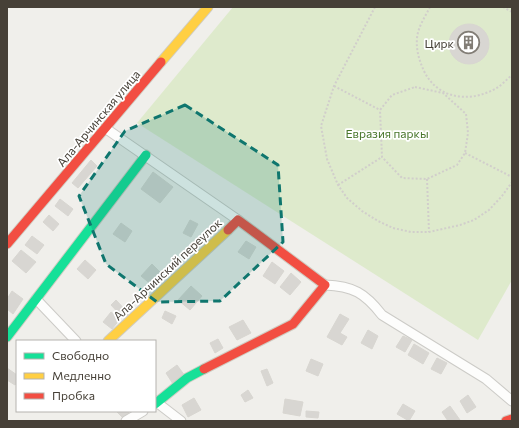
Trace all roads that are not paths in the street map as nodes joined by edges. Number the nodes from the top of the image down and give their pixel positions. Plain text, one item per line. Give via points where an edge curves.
1 (208, 7) edge
2 (105, 128) junction
3 (146, 155) junction
4 (238, 220) junction
5 (7, 244) edge
6 (325, 285) junction
7 (36, 299) junction
8 (7, 337) edge
9 (75, 340) edge
10 (109, 340) edge
11 (512, 401) edge
12 (156, 402) edge
13 (141, 412) edge
14 (512, 419) edge
15 (126, 421) edge
16 (181, 421) edge
17 (506, 421) edge

1 - 2 street, Ала-Арчинская улица
2 - 3 street
2 - 5 street, Ала-Арчинская улица
3 - 4 street
3 - 7 street
4 - 6 street, Ала-Арчинский переулок
4 - 10 street, Ала-Арчинский переулок
6 - 11 street via 358,292 371,301 382,315 486,379
6 - 12 street via 293,324 187,378
7 - 8 street
7 - 9 street
12 - 16 street
13 - 15 street
14 - 17 street

